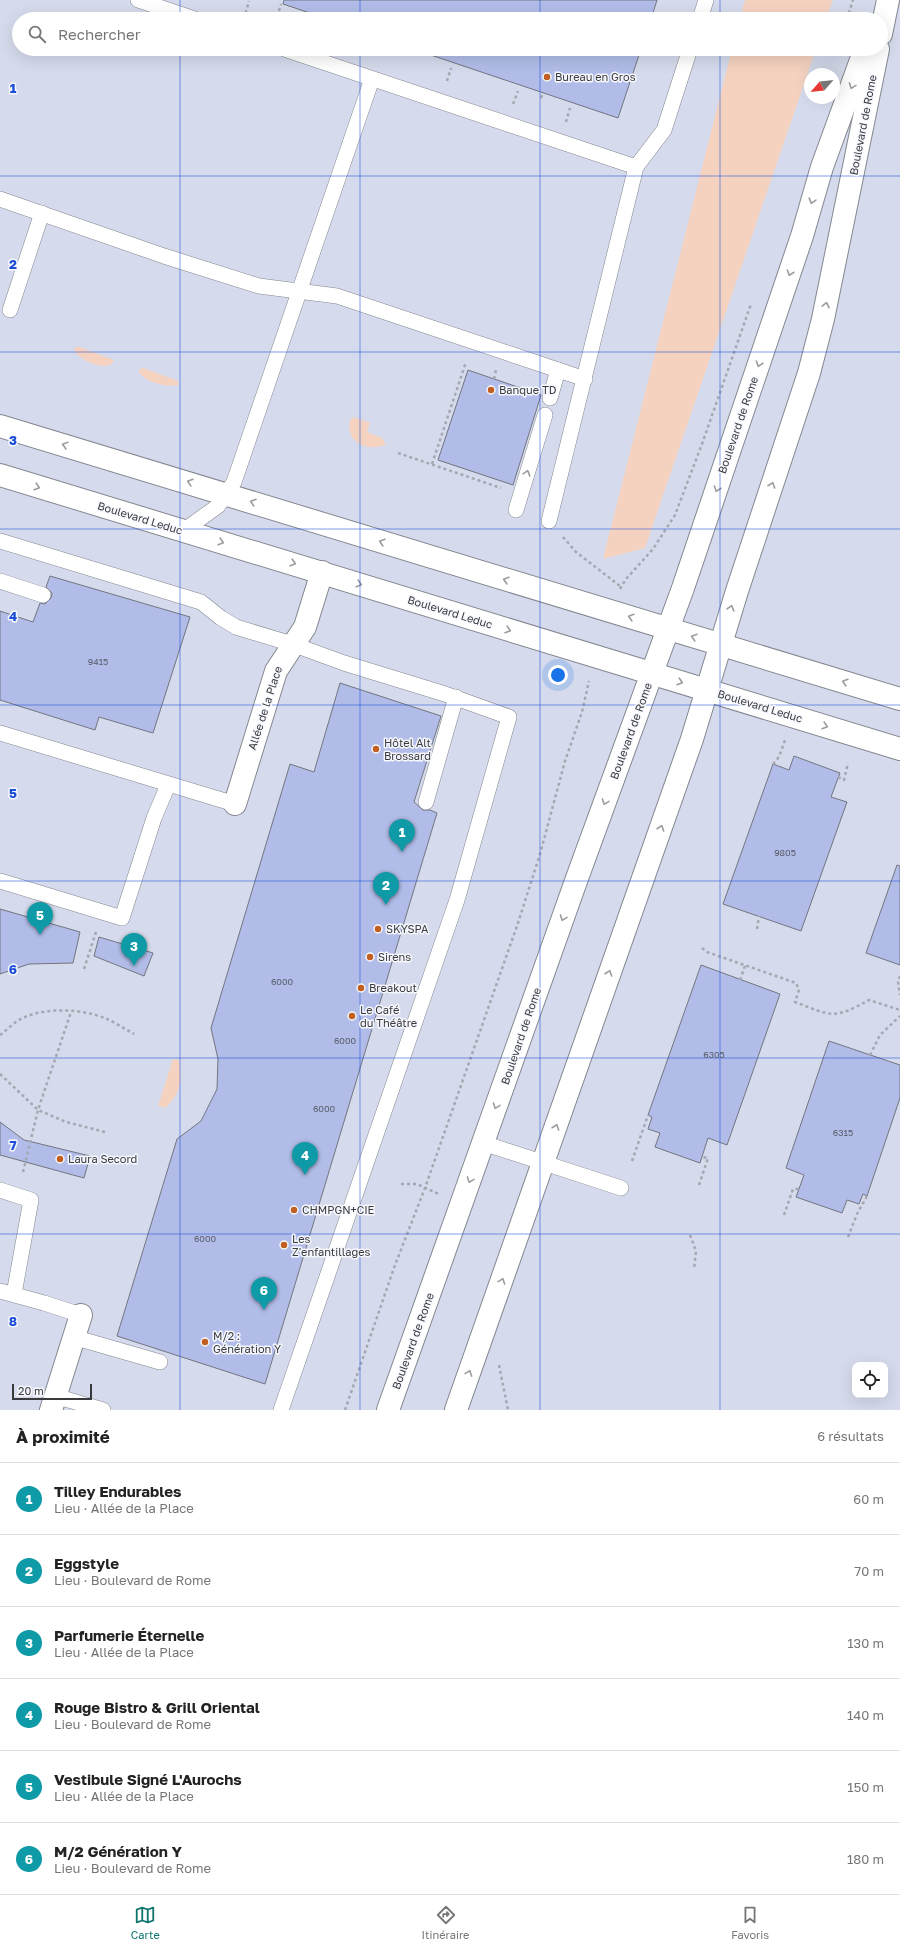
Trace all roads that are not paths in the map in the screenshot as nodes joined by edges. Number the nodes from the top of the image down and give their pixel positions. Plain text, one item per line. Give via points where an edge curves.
1 (138, 0) edge
2 (706, 0) edge
3 (883, 0) edge
4 (888, 0) edge
5 (174, 12) edge
6 (702, 12) edge
7 (879, 12) edge
8 (886, 12) edge
9 (305, 56) edge
10 (688, 56) edge
11 (862, 56) edge
12 (877, 56) edge
13 (372, 78) junction
14 (636, 167) junction
15 (0, 199) edge
16 (42, 213) junction
17 (298, 292) junction
18 (10, 310) dead end
19 (558, 370) junction
20 (585, 379) junction
21 (550, 398) dead end
22 (545, 415) dead end
23 (0, 426) edge
24 (0, 475) edge
25 (227, 494) junction
26 (516, 510) dead end
27 (550, 521) road end
28 (183, 531) junction
29 (0, 541) edge
30 (322, 572) junction
31 (0, 582) edge
32 (43, 595) dead end
33 (668, 628) junction
34 (292, 644) junction
35 (721, 646) junction
36 (652, 673) junction
37 (708, 690) junction
38 (456, 698) junction
39 (900, 699) edge
40 (0, 733) edge
41 (900, 749) edge
42 (168, 784) junction
43 (426, 802) dead end
44 (234, 804) joint
45 (0, 881) edge
46 (483, 1143) junction
47 (543, 1164) junction
48 (621, 1188) dead end
49 (0, 1190) edge
50 (7, 1293) edge
51 (81, 1315) joint
52 (73, 1337) junction
53 (160, 1362) dead end
54 (53, 1403) edge
55 (103, 1410) edge
56 (281, 1410) edge
57 (388, 1410) edge
58 (456, 1410) edge

1 - 5 lane
2 - 6 lane
3 - 7 main road
4 - 8 main road
9 - 13 lane
10 - 14 lane via 664,130
11 -> 33 main road, Boulevard de Rome via 822,167 802,236
35 -> 12 main road, Boulevard de Rome via 736,591 809,373 826,304
13 - 14 lane
13 - 17 lane
14 - 20 lane
15 - 16 lane
16 - 17 lane via 259,286
16 - 18 lane
17 - 19 lane via 337,296
17 - 25 lane via 244,455
19 - 20 lane
19 - 21 lane
20 - 27 lane
26 -> 22 lane
25 -> 23 main road
24 -> 28 main road, Boulevard Leduc
25 - 28 lane via 218,506
33 -> 25 main road
28 -> 30 main road, Boulevard Leduc
29 - 34 lane via 201,602 228,624
30 - 34 main road, Allée de la Place via 305,627
30 -> 36 main road, Boulevard Leduc
31 - 32 lane
35 -> 33 main road
33 - 36 main road, Boulevard de Rome
34 - 38 lane via 344,664
34 - 44 main road, Allée de la Place via 276,671
35 - 37 main road, Boulevard de Rome
39 -> 35 main road
36 -> 37 main road, Boulevard Leduc
36 -> 46 main road, Boulevard de Rome
37 -> 41 main road, Boulevard Leduc
47 -> 37 main road, Boulevard de Rome
38 - 43 lane
38 - 56 lane via 509,717 456,900
40 - 42 lane
42 - 44 lane
42 - 45 lane via 154,818 122,918
46 - 47 lane
46 -> 57 main road, Boulevard de Rome
47 - 48 lane
58 -> 47 main road, Boulevard de Rome
49 - 50 lane via 31,1200
50 - 51 lane
51 - 52 main road
52 - 53 lane
52 - 54 main road
54 - 55 lane

